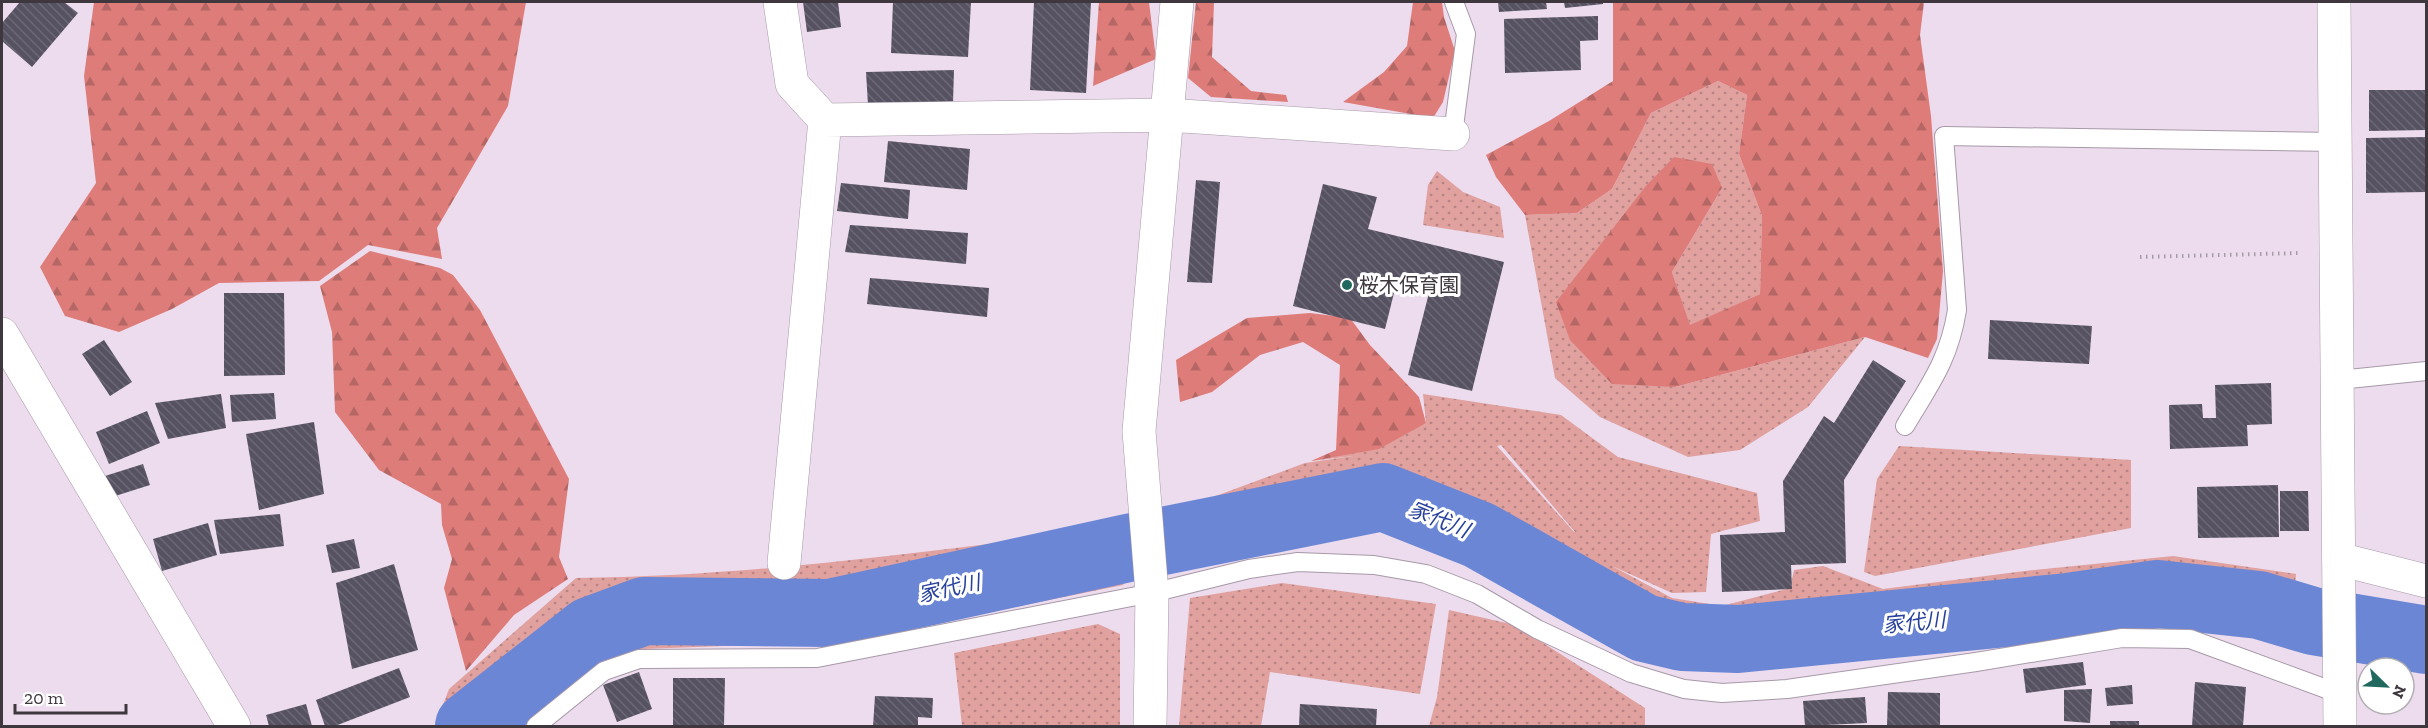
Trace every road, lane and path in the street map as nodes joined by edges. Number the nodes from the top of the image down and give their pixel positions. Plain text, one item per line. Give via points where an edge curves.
1 (780, 2) edge
2 (1177, 2) edge
3 (1454, 2) edge
4 (2334, 2) edge
5 (1168, 115) junction
6 (825, 120) junction
7 (1453, 134) joint
8 (2336, 142) junction
9 (2337, 252) junction
10 (2140, 257) dead end
11 (2, 334) edge
12 (2427, 370) edge
13 (2339, 380) junction
14 (1905, 426) dead end
15 (784, 563) dead end
16 (2339, 568) junction
17 (1151, 581) junction
18 (2427, 581) edge
19 (2340, 681) junction
20 (234, 726) edge
21 (536, 726) edge
22 (1150, 726) edge
23 (2340, 726) edge

1 - 6 street via 792,84
2 - 5 street
3 - 7 lane via 1466,34
4 - 8 street
5 - 6 street
5 - 7 street
5 - 17 street via 1139,431
6 - 15 street
8 - 9 street
8 - 14 lane via 1944,136 1957,310 1944,362
9 - 10 path
9 - 13 street
11 - 20 street
12 - 13 lane
13 - 16 street
16 - 18 street
16 - 19 street
17 - 19 lane via 1298,562 1374,565 1426,574 1477,594 1537,629 1631,673 1684,688 1722,693 1787,689 2122,638 2190,639
17 - 21 lane via 817,658 639,659 604,671
17 - 22 street
19 - 23 street

